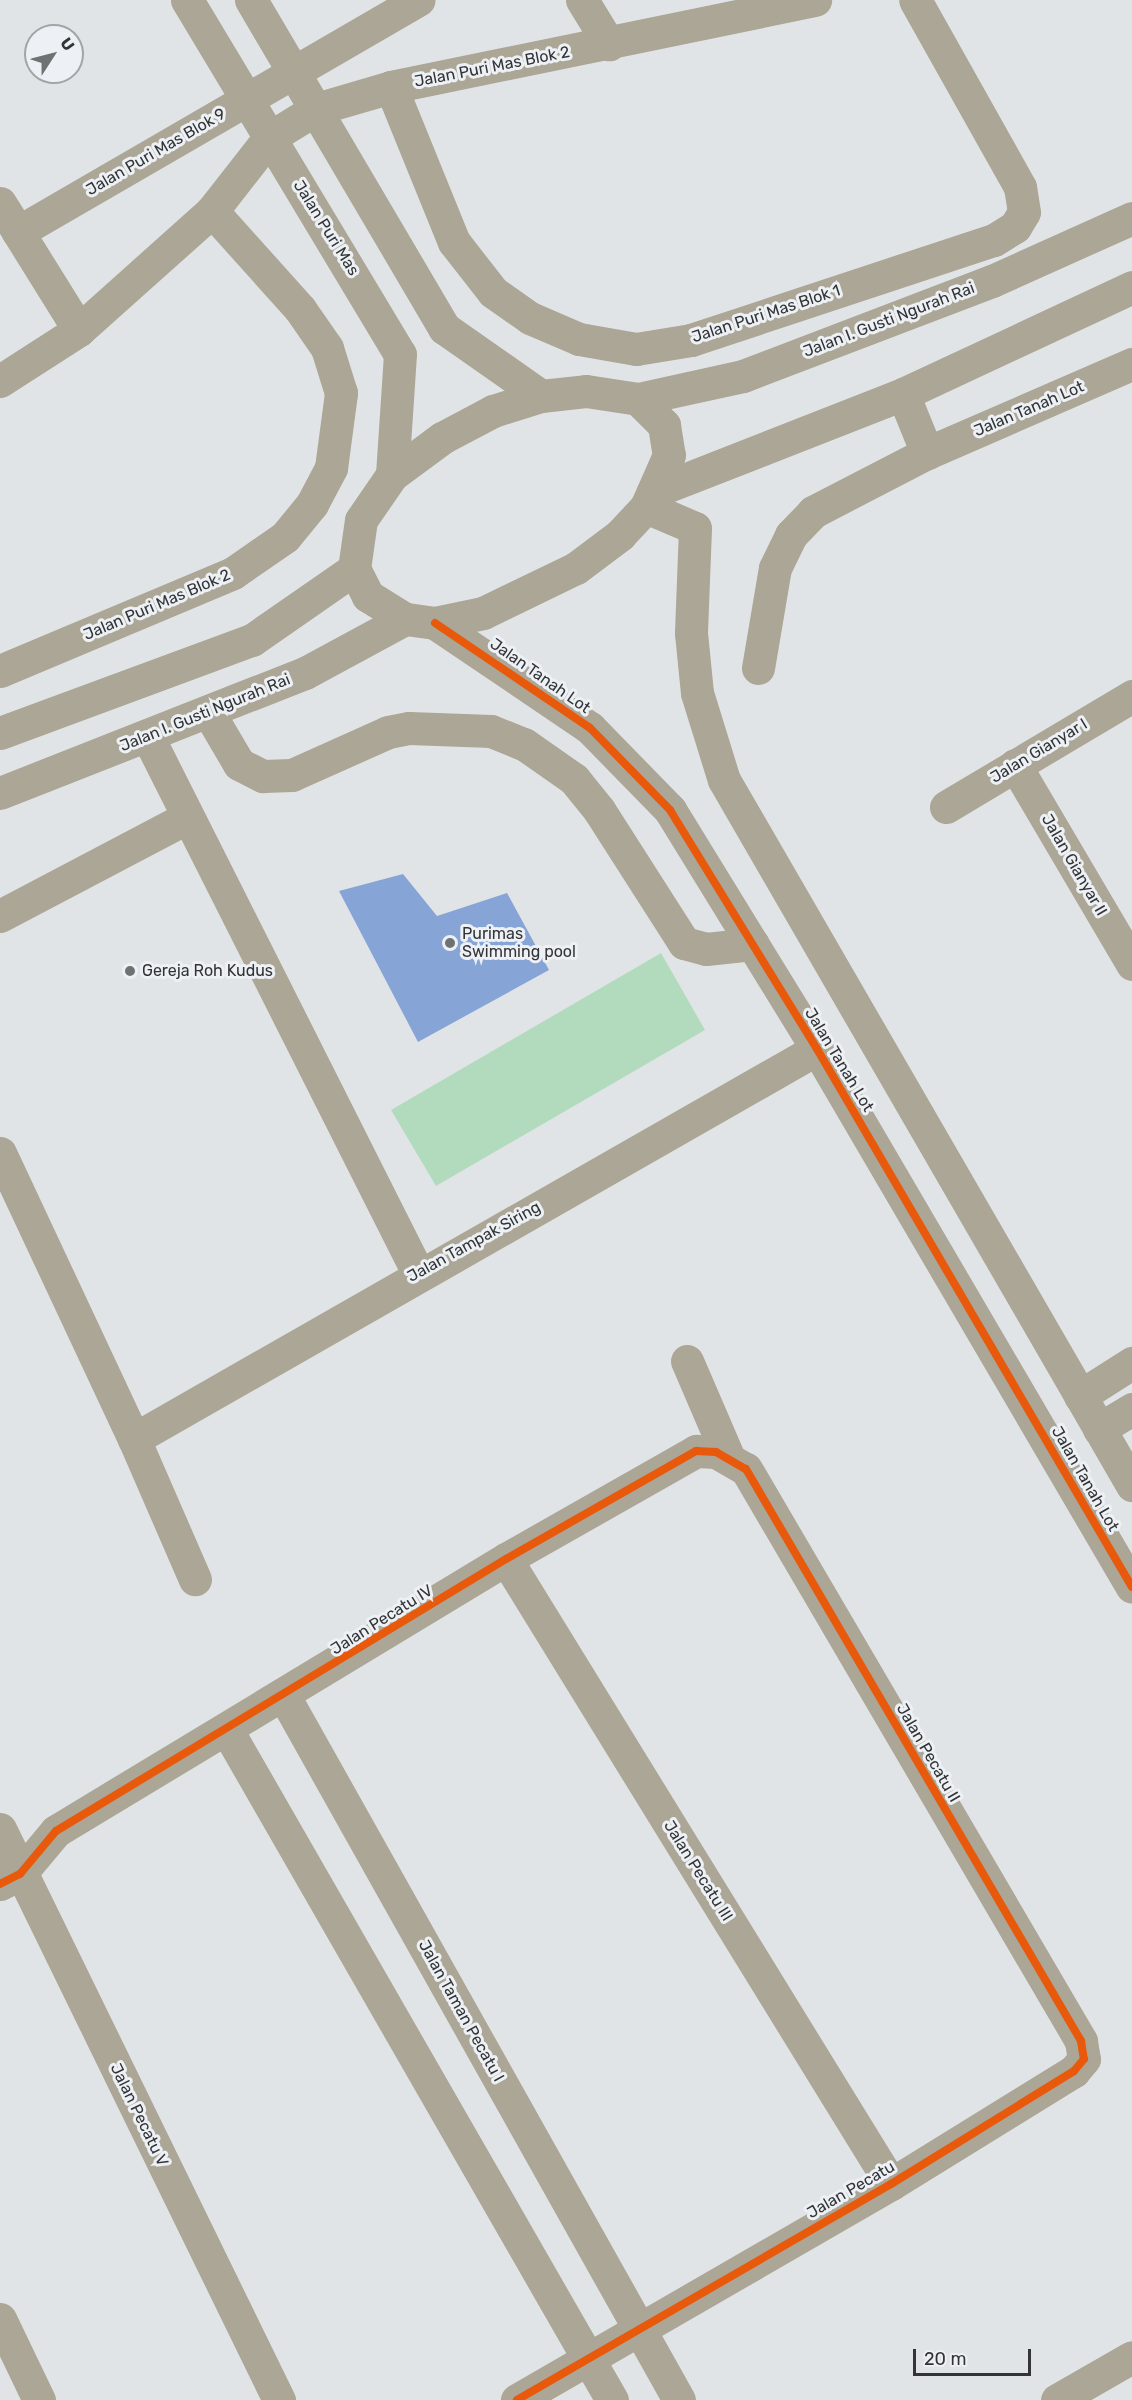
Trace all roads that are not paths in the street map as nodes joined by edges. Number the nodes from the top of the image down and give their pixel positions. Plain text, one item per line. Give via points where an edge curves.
1 (187, 0) edge
2 (251, 0) edge
3 (419, 0) edge
4 (582, 0) edge
5 (815, 0) edge
6 (915, 0) edge
7 (609, 44) junction
8 (293, 72) junction
9 (391, 87) junction
10 (246, 100) junction
11 (316, 109) junction
12 (269, 138) junction
13 (0, 203) edge
14 (212, 211) junction
15 (1132, 218) edge
16 (18, 232) junction
17 (390, 237) junction
18 (348, 264) junction
19 (1132, 287) edge
20 (444, 328) junction
21 (79, 330) junction
22 (400, 354) junction
23 (1132, 364) edge
24 (0, 381) edge
25 (903, 394) junction
26 (541, 396) junction
27 (638, 399) junction
28 (927, 453) junction
29 (392, 475) junction
30 (650, 500) junction
31 (354, 569) junction
32 (420, 621) junction
33 (758, 668) dead end
34 (0, 671) edge
35 (1132, 696) edge
36 (208, 713) junction
37 (0, 733) edge
38 (148, 737) junction
39 (1016, 765) junction
40 (0, 793) edge
41 (946, 807) dead end
42 (186, 818) junction
43 (0, 916) edge
44 (753, 944) junction
45 (1132, 964) edge
46 (817, 1048) junction
47 (0, 1153) edge
48 (418, 1273) junction
49 (687, 1361) dead end
50 (1132, 1363) edge
51 (1080, 1396) junction
52 (1132, 1409) edge
53 (1099, 1429) junction
54 (134, 1439) junction
55 (728, 1456) junction
56 (1132, 1485) edge
57 (506, 1559) junction
58 (195, 1579) dead end
59 (1132, 1587) edge
60 (284, 1696) junction
61 (227, 1730) junction
62 (56, 1832) junction
63 (2, 1836) edge
64 (10, 1879) edge
65 (1074, 2071) joint
66 (891, 2184) junction
67 (0, 2319) edge
68 (638, 2327) junction
69 (1132, 2357) edge
70 (585, 2358) junction
71 (39, 2400) edge
72 (279, 2400) edge
73 (517, 2400) edge
74 (612, 2400) edge
75 (679, 2400) edge
76 (1057, 2400) edge

1 - 10 street, Jalan Puri Mas
2 - 8 street
3 - 8 street, Jalan Puri Mas Blok 9
4 - 7 street
5 - 7 street, Jalan Puri Mas Blok 2
6 - 9 street, Jalan Puri Mas Blok 1 via 1020,187 1024,212 1015,228 994,240 691,340 636,349 579,339 530,318 493,292 454,242
7 - 9 street, Jalan Puri Mas Blok 2
8 - 10 street, Jalan Puri Mas Blok 9
8 - 11 street
9 - 11 street, Jalan Puri Mas Blok 2
10 - 12 street, Jalan Puri Mas
10 - 16 street, Jalan Puri Mas Blok 9
11 - 12 street, Jalan Puri Mas Blok 2
11 - 17 street
12 - 14 street, Jalan Puri Mas Blok 2
12 - 18 street, Jalan Puri Mas
13 - 16 street
14 - 21 street, Jalan Puri Mas Blok 2
14 - 34 street, Jalan Puri Mas Blok 2 via 300,309 327,348 340,393 331,468 312,504 285,537 233,573
15 - 27 street, Jalan I. Gusti Ngurah Rai via 992,281 743,376
16 - 21 street
17 - 18 street
17 - 20 street
18 - 22 street, Jalan Puri Mas
19 - 25 street
20 - 22 street
20 - 26 street
21 - 24 street, Jalan Puri Mas Blok 2
22 - 29 street
23 - 28 street, Jalan Tanah Lot
25 - 28 street
25 - 30 street
26 - 27 street via 586,391
26 - 29 street via 493,411 442,438
27 - 30 street via 664,425 669,454
28 - 33 street, Jalan Tanah Lot via 813,512 791,535 775,567
29 - 31 street via 361,520
30 - 32 street, Jalan I. Gusti Ngurah Rai via 576,567 516,601
30 - 51 street via 695,528 691,633 697,693 724,780
31 - 32 street, Jalan Tanah Lot via 368,596
31 - 37 street via 252,640
32 - 36 street, Jalan I. Gusti Ngurah Rai
32 - 44 street, Jalan Tanah Lot via 590,728 670,810
35 - 39 street, Jalan Gianyar I
36 - 38 street, Jalan I. Gusti Ngurah Rai
36 - 44 street via 239,764 263,776 292,775 371,738 409,728 491,730 524,744 574,779 599,810 684,943 706,950
38 - 40 street, Jalan I. Gusti Ngurah Rai
38 - 42 street
39 - 41 street, Jalan Gianyar I
39 - 45 street, Jalan Gianyar II
42 - 43 street
42 - 48 street
44 - 46 street, Jalan Tanah Lot
46 - 48 street, Jalan Tampak Siring
46 - 59 street, Jalan Tanah Lot
47 - 54 street
48 - 54 street, Jalan Tampak Siring
49 - 55 street
50 - 51 street
51 - 53 street
52 - 53 street
53 - 56 street
54 - 58 street
55 - 57 street, Jalan Pecatu IV via 696,1451
55 - 65 street, Jalan Pecatu II via 746,1469 1081,2041 1084,2059
57 - 60 street, Jalan Pecatu IV
57 - 66 street, Jalan Pecatu III
60 - 61 street, Jalan Pecatu IV
60 - 68 street, Jalan Taman Pecatu I
61 - 62 street, Jalan Pecatu IV
61 - 70 street
62 - 63 street
62 - 64 street
63 - 64 street, Jalan Pecatu V
64 - 72 street, Jalan Pecatu V
65 - 66 street, Jalan Pecatu
66 - 68 street, Jalan Pecatu
67 - 71 street
68 - 70 street
68 - 75 street, Jalan Taman Pecatu I
69 - 76 street
70 - 73 street
70 - 74 street

